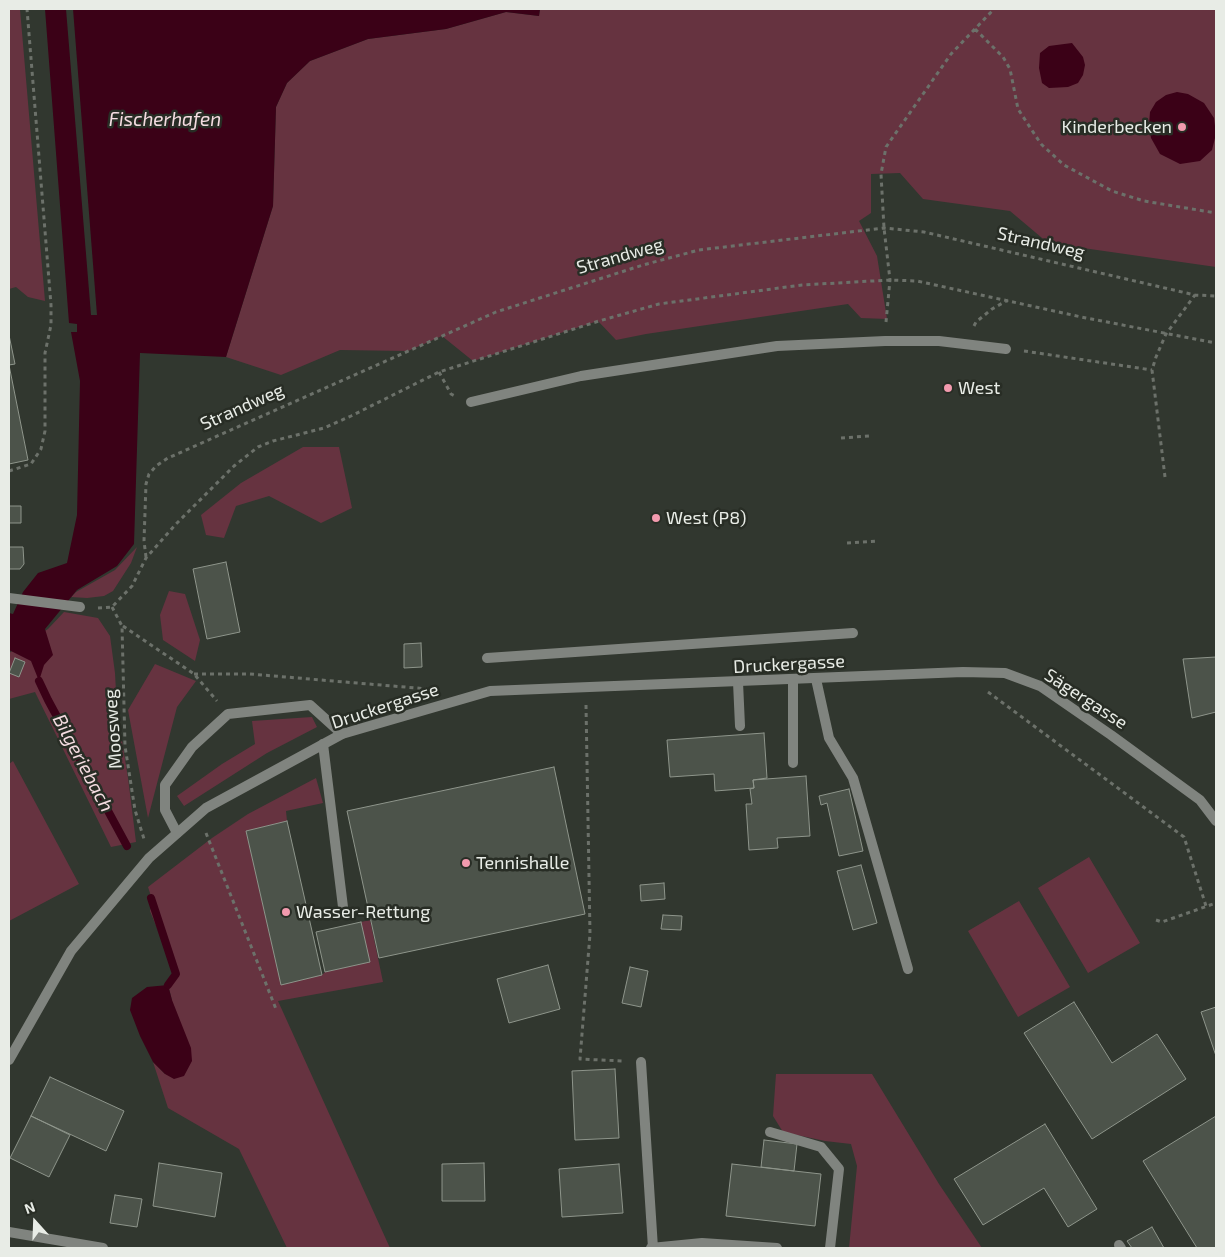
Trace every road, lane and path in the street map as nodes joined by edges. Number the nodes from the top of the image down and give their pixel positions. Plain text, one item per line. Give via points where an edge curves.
1 (27, 9) edge
2 (994, 9) edge
3 (975, 29) junction
4 (1216, 213) edge
5 (884, 228) junction
6 (890, 280) junction
7 (1195, 295) junction
8 (1216, 296) edge
9 (1008, 300) junction
10 (1166, 334) junction
11 (885, 341) junction
12 (1216, 343) edge
13 (964, 344) junction
14 (1006, 349) joint
15 (1152, 370) junction
16 (439, 372) junction
17 (471, 402) joint
18 (869, 436) dead end
19 (841, 438) dead end
20 (9, 471) edge
21 (1165, 477) dead end
22 (878, 541) dead end
23 (847, 543) dead end
24 (146, 558) junction
25 (9, 598) edge
26 (80, 607) joint
27 (112, 607) junction
28 (122, 626) junction
29 (854, 633) dead end
30 (486, 658) dead end
31 (963, 672) junction
32 (194, 674) junction
33 (911, 674) joint
34 (816, 679) junction
35 (793, 680) junction
36 (738, 682) junction
37 (585, 687) junction
38 (435, 690) dead end
39 (228, 714) junction
40 (740, 726) dead end
41 (342, 734) junction
42 (322, 744) junction
43 (793, 763) dead end
44 (199, 815) junction
45 (1216, 821) edge
46 (177, 833) junction
47 (149, 858) junction
48 (1216, 903) edge
49 (1206, 906) junction
50 (343, 907) dead end
51 (1156, 920) dead end
52 (908, 969) dead end
53 (276, 1009) dead end
54 (9, 1060) edge
55 (641, 1062) joint
56 (770, 1132) dead end
57 (9, 1232) edge
58 (103, 1248) edge
59 (652, 1248) edge
60 (778, 1248) edge
61 (830, 1248) edge

1 - 20 path via 51,325 46,353 42,449 31,464
2 - 3 path
3 - 4 path via 1003,57 1010,69 1018,109 1041,144 1064,165 1112,191 1144,201
3 - 5 path via 951,54 886,147 882,174
5 - 6 path
5 - 7 path, Strandweg via 924,232
5 - 24 path, Strandweg via 699,250 643,264 496,312 214,437 168,458 149,474 146,484
6 - 9 path via 917,281
6 - 11 path
6 - 16 path via 802,285 660,304
7 - 8 path, Strandweg
7 - 10 path
9 - 10 path
9 - 13 path via 976,322
10 - 12 path
10 - 15 path
11 - 13 street
11 - 17 street via 777,346 581,376
13 - 14 street
14 - 15 path
15 - 21 path
16 - 17 path via 451,394
16 - 24 path via 324,428 273,441 253,451 214,485
18 - 19 path
22 - 23 path
24 - 27 path via 132,586
25 - 26 street
26 - 27 path
27 - 28 path, Moosweg
28 - 32 path, Moosweg
28 - 47 path, Moosweg via 125,746 135,810
29 - 30 street
31 - 33 street, Sägergasse
31 - 45 street, Sägergasse via 1006,673 1040,686 1200,800
31 - 49 path via 1184,837
32 - 38 path via 250,674
32 - 39 path, Moosweg
33 - 34 street, Druckergasse
34 - 35 street, Druckergasse
34 - 52 street via 829,738 853,778
35 - 36 street, Druckergasse
35 - 43 street
36 - 37 street, Druckergasse
36 - 40 street
37 - 41 street, Druckergasse via 490,692
37 - 55 path via 590,934 580,1060
39 - 41 street via 310,705
39 - 46 street via 192,747 165,785 165,810
41 - 42 street, Druckergasse
42 - 44 street, Druckergasse via 206,808
42 - 50 street
44 - 46 street, Druckergasse
44 - 53 path
46 - 47 street, Druckergasse
47 - 54 street, Druckergasse via 71,951
48 - 49 path
49 - 51 path via 1162,922
55 - 59 street
56 - 61 street via 821,1147 839,1169
57 - 58 street
59 - 60 street via 702,1243

